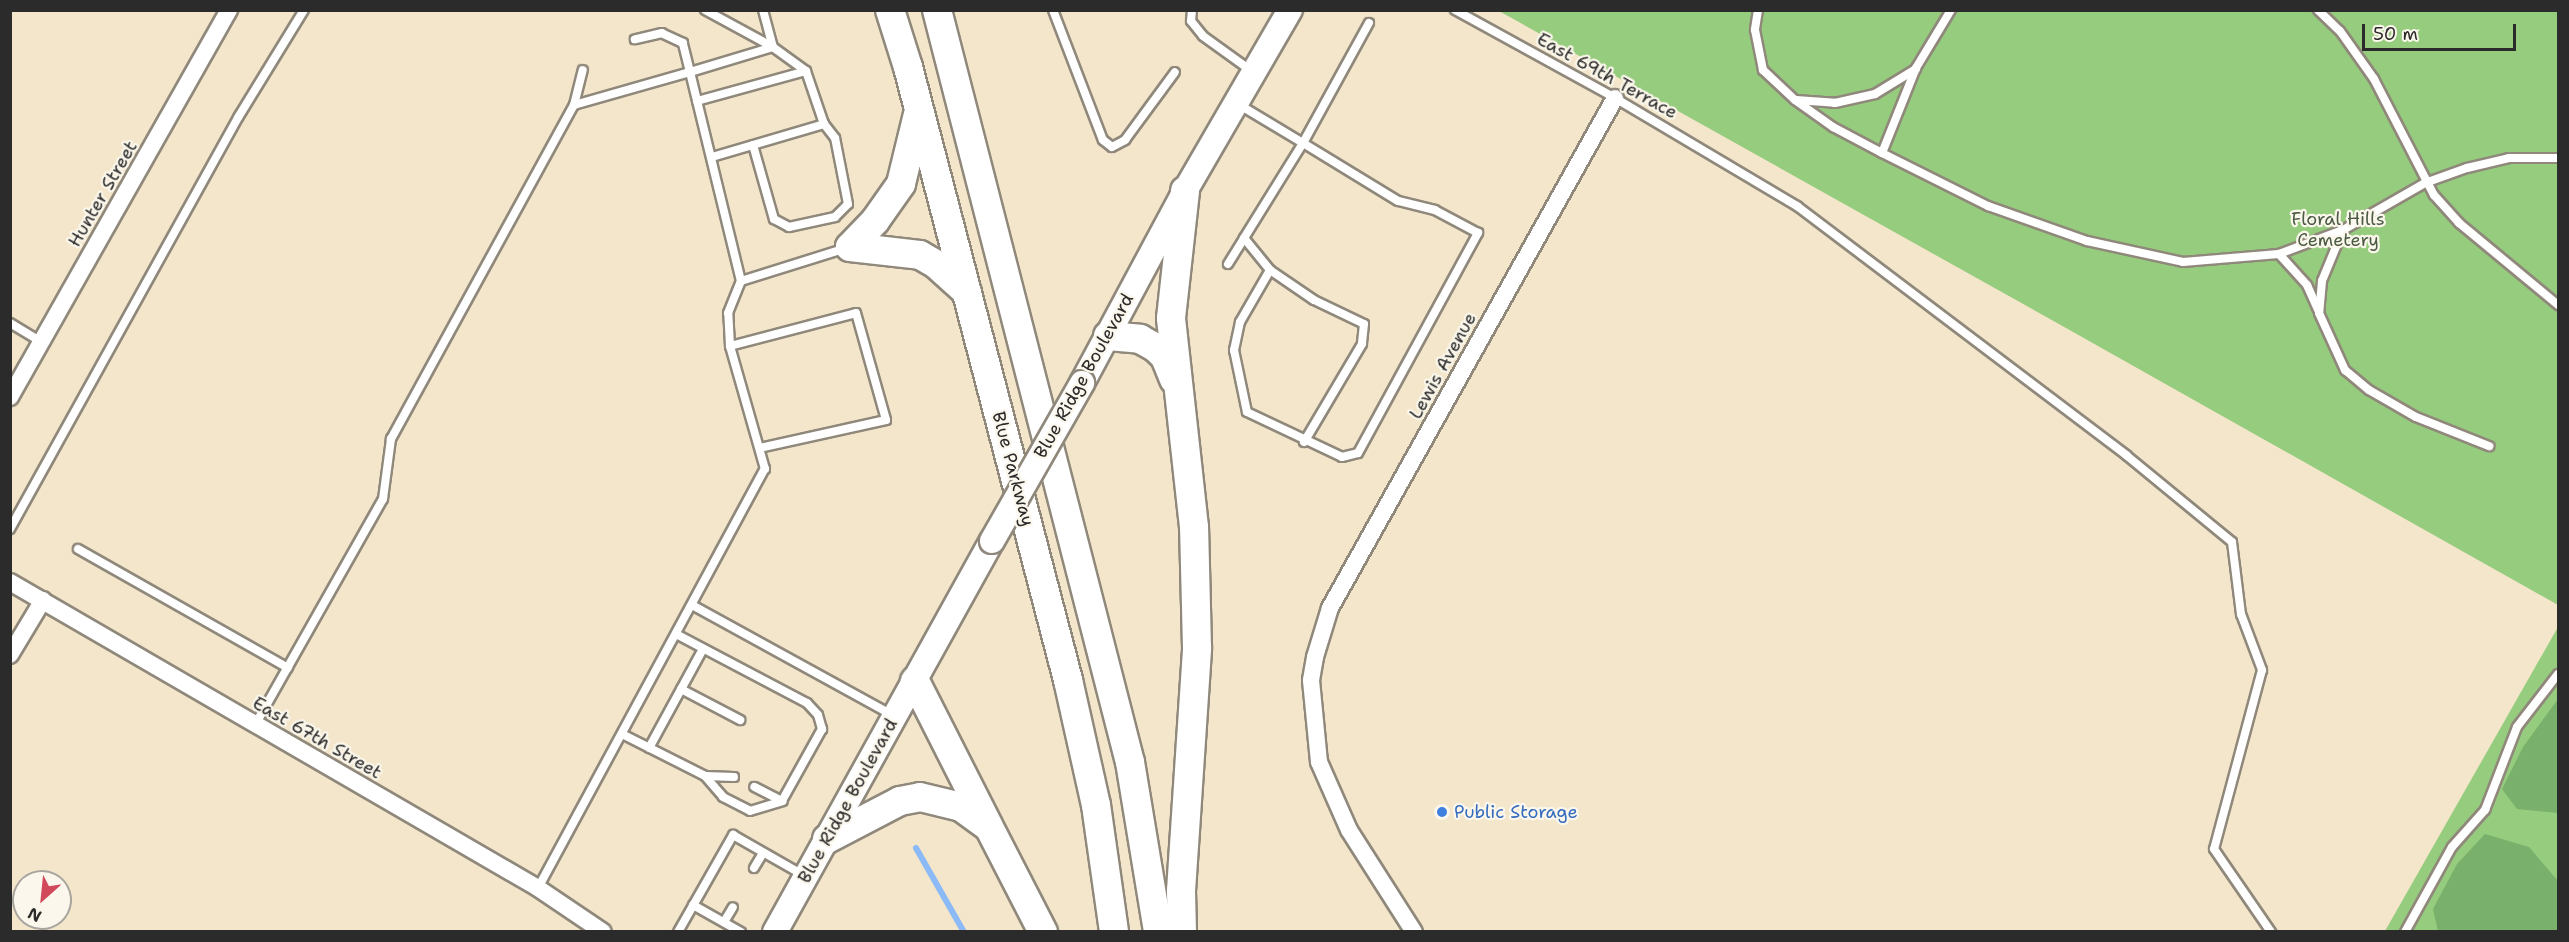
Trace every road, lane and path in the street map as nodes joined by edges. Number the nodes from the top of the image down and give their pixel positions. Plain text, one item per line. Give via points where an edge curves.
1 (229, 10) edge
2 (304, 10) edge
3 (705, 10) edge
4 (763, 10) edge
5 (890, 10) edge
6 (937, 10) edge
7 (1053, 10) edge
8 (1192, 10) edge
9 (1290, 10) edge
10 (1455, 10) edge
11 (1758, 10) edge
12 (1950, 10) edge
13 (2318, 10) edge
14 (1370, 23) dead end
15 (635, 39) dead end
16 (773, 47) junction
17 (1916, 68) junction
18 (583, 70) dead end
19 (806, 71) junction
20 (690, 72) junction
21 (1175, 72) dead end
22 (1253, 72) junction
23 (1615, 98) junction
24 (1795, 100) junction
25 (697, 101) junction
26 (1235, 102) junction
27 (573, 105) junction
28 (919, 109) junction
29 (824, 124) junction
30 (1303, 142) junction
31 (753, 145) junction
32 (1882, 153) junction
33 (712, 157) junction
34 (2559, 158) edge
35 (2425, 183) junction
36 (1185, 191) junction
37 (2343, 230) junction
38 (1244, 238) junction
39 (850, 247) junction
40 (2280, 254) junction
41 (1228, 264) dead end
42 (1270, 270) junction
43 (741, 281) junction
44 (967, 292) junction
45 (2559, 305) edge
46 (2319, 313) junction
47 (10, 323) edge
48 (1108, 336) junction
49 (42, 342) junction
50 (729, 346) junction
51 (1179, 395) junction
52 (10, 397) edge
53 (1304, 442) junction
54 (2489, 446) dead end
55 (760, 448) junction
56 (10, 529) edge
57 (78, 549) dead end
58 (10, 582) edge
59 (43, 600) junction
60 (692, 605) junction
61 (676, 634) junction
62 (13, 644) edge
63 (704, 649) junction
64 (288, 668) junction
65 (2559, 674) edge
66 (915, 681) junction
67 (681, 689) junction
68 (895, 716) junction
69 (740, 720) dead end
70 (255, 725) junction
71 (622, 734) junction
72 (649, 748) junction
73 (705, 776) junction
74 (734, 777) dead end
75 (754, 787) dead end
76 (782, 801) junction
77 (989, 826) junction
78 (827, 839) junction
79 (763, 853) junction
80 (754, 868) dead end
81 (806, 877) junction
82 (538, 888) junction
83 (693, 905) junction
84 (733, 907) dead end
85 (724, 922) junction
86 (603, 932) edge
87 (678, 932) edge
88 (741, 932) edge
89 (775, 932) edge
90 (1044, 932) edge
91 (1114, 932) edge
92 (1158, 932) edge
93 (1182, 932) edge
94 (1414, 932) edge
95 (2271, 932) edge
96 (2405, 932) edge

1 - 49 street, Hunter Street
2 - 56 lane via 239,116
3 - 16 lane
4 - 16 lane
5 - 28 highway, Blue Parkway
6 - 92 highway via 1130,762
7 - 21 lane via 1102,140 1112,147 1125,140
8 - 22 lane via 1191,21 1203,36
9 - 22 main road, Blue Ridge Boulevard
10 - 23 lane, East 69th Terrace
11 - 24 lane via 1755,30 1763,70
12 - 17 lane
13 - 35 lane via 2340,31 2374,79
14 - 30 lane
15 - 20 lane via 662,33 683,43
16 - 19 lane
16 - 20 lane
17 - 24 lane via 1875,94 1834,103
17 - 32 lane
18 - 27 lane
19 - 25 lane
19 - 29 lane
20 - 25 lane
20 - 27 lane
22 - 26 main road, Blue Ridge Boulevard
23 - 94 street, Lewis Avenue via 1330,608 1315,657 1311,680 1319,762 1348,831
23 - 95 lane, East 69th Terrace via 1797,206 2126,455 2232,542 2241,614 2262,670 2214,849
24 - 32 lane via 1833,127
25 - 33 lane
26 - 30 lane
26 - 36 main road, Blue Ridge Boulevard
27 - 64 lane via 391,439 383,499
28 - 39 highway via 901,184 875,221
28 - 44 highway, Blue Parkway
29 - 31 lane
29 - 31 lane via 835,138 848,204 835,217 789,227 774,219
30 - 38 lane
30 - 53 lane via 1398,201 1435,210 1478,232 1358,453 1342,457
31 - 33 lane
32 - 40 lane via 1988,206 2087,241 2183,262
33 - 43 lane
34 - 35 lane via 2509,158
35 - 37 lane
35 - 45 lane via 2459,223
36 - 48 main road, Blue Ridge Boulevard
36 - 51 highway via 1171,291
37 - 40 lane
37 - 46 lane via 2322,281
38 - 41 lane
38 - 42 lane
39 - 43 lane
39 - 44 highway via 920,255
40 - 46 lane via 2307,285
42 - 53 lane via 1240,322 1234,350 1247,412
42 - 53 lane via 1314,300 1364,324 1362,344
43 - 50 lane via 728,313
44 - 91 highway, Blue Parkway via 1068,680 1096,805
46 - 54 lane via 2345,370 2369,390 2416,417
47 - 49 lane
48 - 51 highway via 1140,339 1156,348 1172,369
48 - 66 main road, Blue Ridge Boulevard, bridge
49 - 52 street, Hunter Street
50 - 55 lane
50 - 55 lane via 856,313 886,420
51 - 93 highway via 1197,582
55 - 60 lane via 765,470
57 - 64 lane
58 - 59 street, East 67th Street
59 - 62 street
59 - 70 street, East 67th Street
60 - 61 lane
60 - 68 lane
61 - 63 lane
61 - 71 lane
63 - 67 lane
63 - 76 lane via 807,703 818,715 822,729
64 - 70 lane
65 - 96 lane via 2517,727 2486,810 2452,847
66 - 68 main road, Blue Ridge Boulevard
66 - 77 highway
67 - 69 lane
67 - 72 lane
68 - 78 main road, Blue Ridge Boulevard
70 - 82 street, East 67th Street
71 - 72 lane
71 - 82 lane
72 - 73 lane
73 - 74 lane
73 - 76 lane via 723,797 750,811
75 - 76 lane
77 - 78 highway via 961,807 920,797 875,811
77 - 90 highway
78 - 81 main road, Blue Ridge Boulevard
79 - 80 lane
79 - 81 lane
79 - 83 lane via 733,835
81 - 89 main road, Blue Ridge Boulevard
82 - 86 street, East 67th Street
83 - 85 lane
83 - 87 lane
84 - 85 lane
85 - 88 lane

